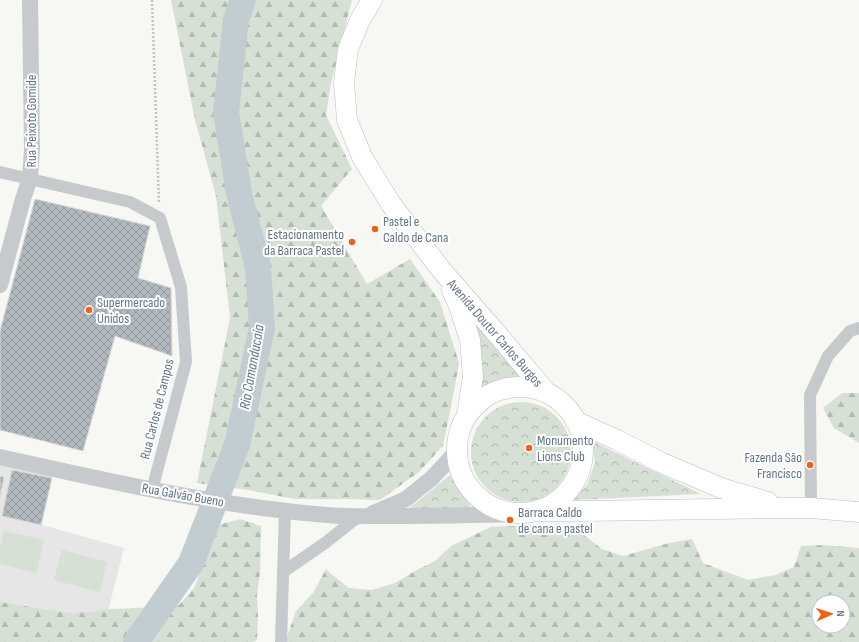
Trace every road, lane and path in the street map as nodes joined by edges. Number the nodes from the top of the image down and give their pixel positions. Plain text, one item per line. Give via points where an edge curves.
1 (30, 0) edge
2 (152, 0) edge
3 (372, 0) edge
4 (0, 172) edge
5 (30, 178) junction
6 (160, 218) junction
7 (443, 272) junction
8 (0, 285) edge
9 (859, 328) edge
10 (547, 393) junction
11 (467, 416) junction
12 (575, 421) junction
13 (457, 451) junction
14 (0, 457) edge
15 (152, 490) junction
16 (787, 508) junction
17 (810, 508) junction
18 (284, 511) junction
19 (538, 511) junction
20 (859, 512) edge
21 (517, 514) junction
22 (364, 516) junction
23 (283, 572) junction
24 (281, 642) edge

1 - 5 street, Rua Peixoto Gomide
2 - 6 path
3 - 7 main road, Avenida Doutor Carlos Burgos via 348,49 344,83 347,120 362,157 390,204
4 - 5 street
5 - 6 street via 130,202
5 - 8 street, Rua Peixoto Gomide
6 - 15 street, Rua Carlos de Campos via 181,287 186,362
7 - 10 main road, Avenida Doutor Carlos Burgos
7 - 11 main road, Avenida Doutor Carlos Burgos via 459,306 470,340 473,376
9 - 17 street via 850,331 828,356 810,395
10 - 11 main road via 530,388 506,389 479,402
10 - 12 main road via 563,405
11 - 13 main road via 459,433
12 - 16 main road via 721,488
12 - 19 main road via 582,442 581,464 573,484 558,501
13 - 21 main road via 460,470 468,487 482,501 498,510
13 - 22 street, Rua Galvão Bueno via 432,478 406,499
14 - 15 street, Rua Galvão Bueno
15 - 18 street, Rua Galvão Bueno
16 - 17 main road
16 - 19 main road
17 - 20 main road
18 - 22 street, Rua Galvão Bueno
18 - 23 street
19 - 21 main road
21 - 22 street, Rua Galvão Bueno
22 - 23 street
23 - 24 street

